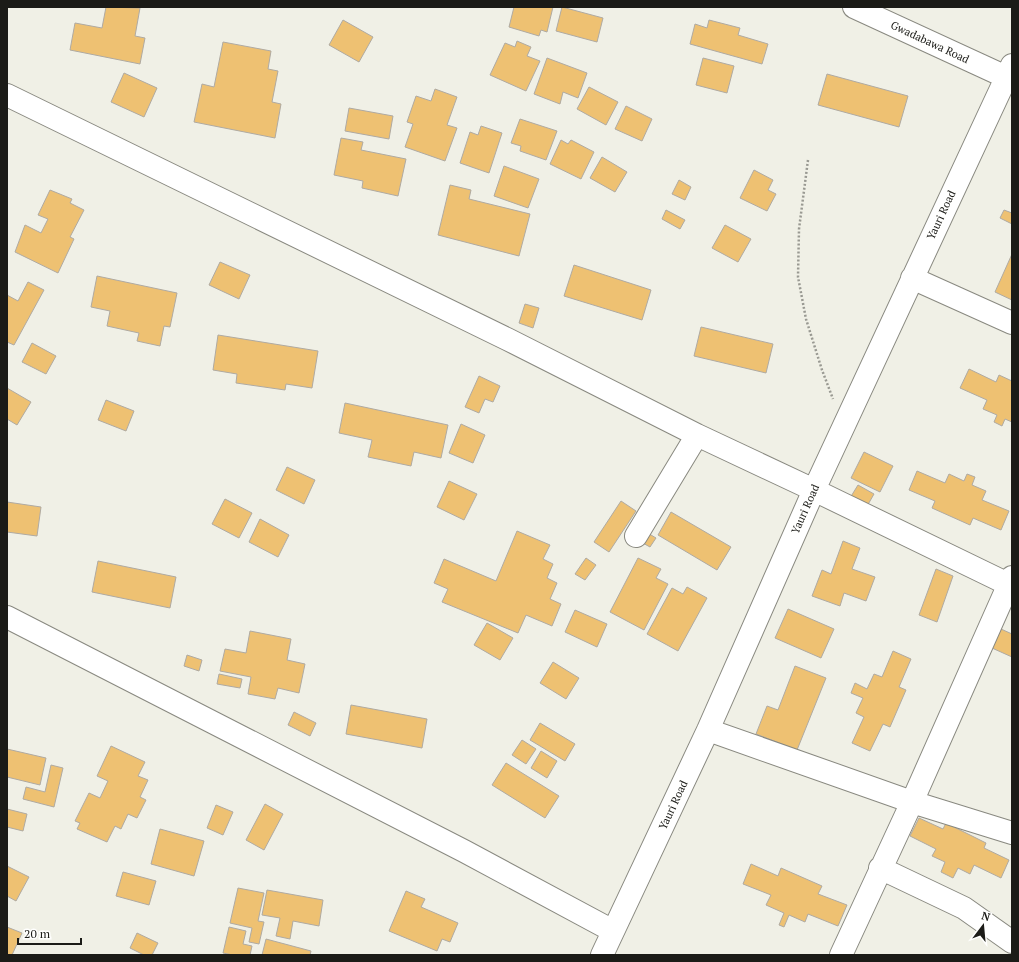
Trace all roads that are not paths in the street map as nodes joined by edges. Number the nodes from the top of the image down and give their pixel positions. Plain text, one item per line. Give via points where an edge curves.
1 (854, 7) edge
2 (1009, 71) edge
3 (7, 95) edge
4 (912, 278) junction
5 (1012, 323) edge
6 (697, 435) junction
7 (814, 490) junction
8 (636, 536) dead end
9 (1011, 583) edge
10 (7, 617) edge
11 (708, 730) junction
12 (912, 802) junction
13 (1012, 834) edge
14 (880, 868) junction
15 (613, 931) junction
16 (1012, 942) edge
17 (602, 955) edge
18 (842, 955) edge

1 - 2 street, Gwadabawa Road
2 - 4 street, Yauri Road
3 - 6 street via 507,339
4 - 5 street
4 - 7 street, Yauri Road
6 - 7 street
6 - 8 street
7 - 9 street
7 - 11 street, Yauri Road
9 - 12 street
10 - 15 street via 464,851
11 - 12 street
11 - 15 street, Yauri Road
12 - 13 street
12 - 14 street
14 - 16 street via 964,908
14 - 18 street
15 - 17 street, Yauri Road

